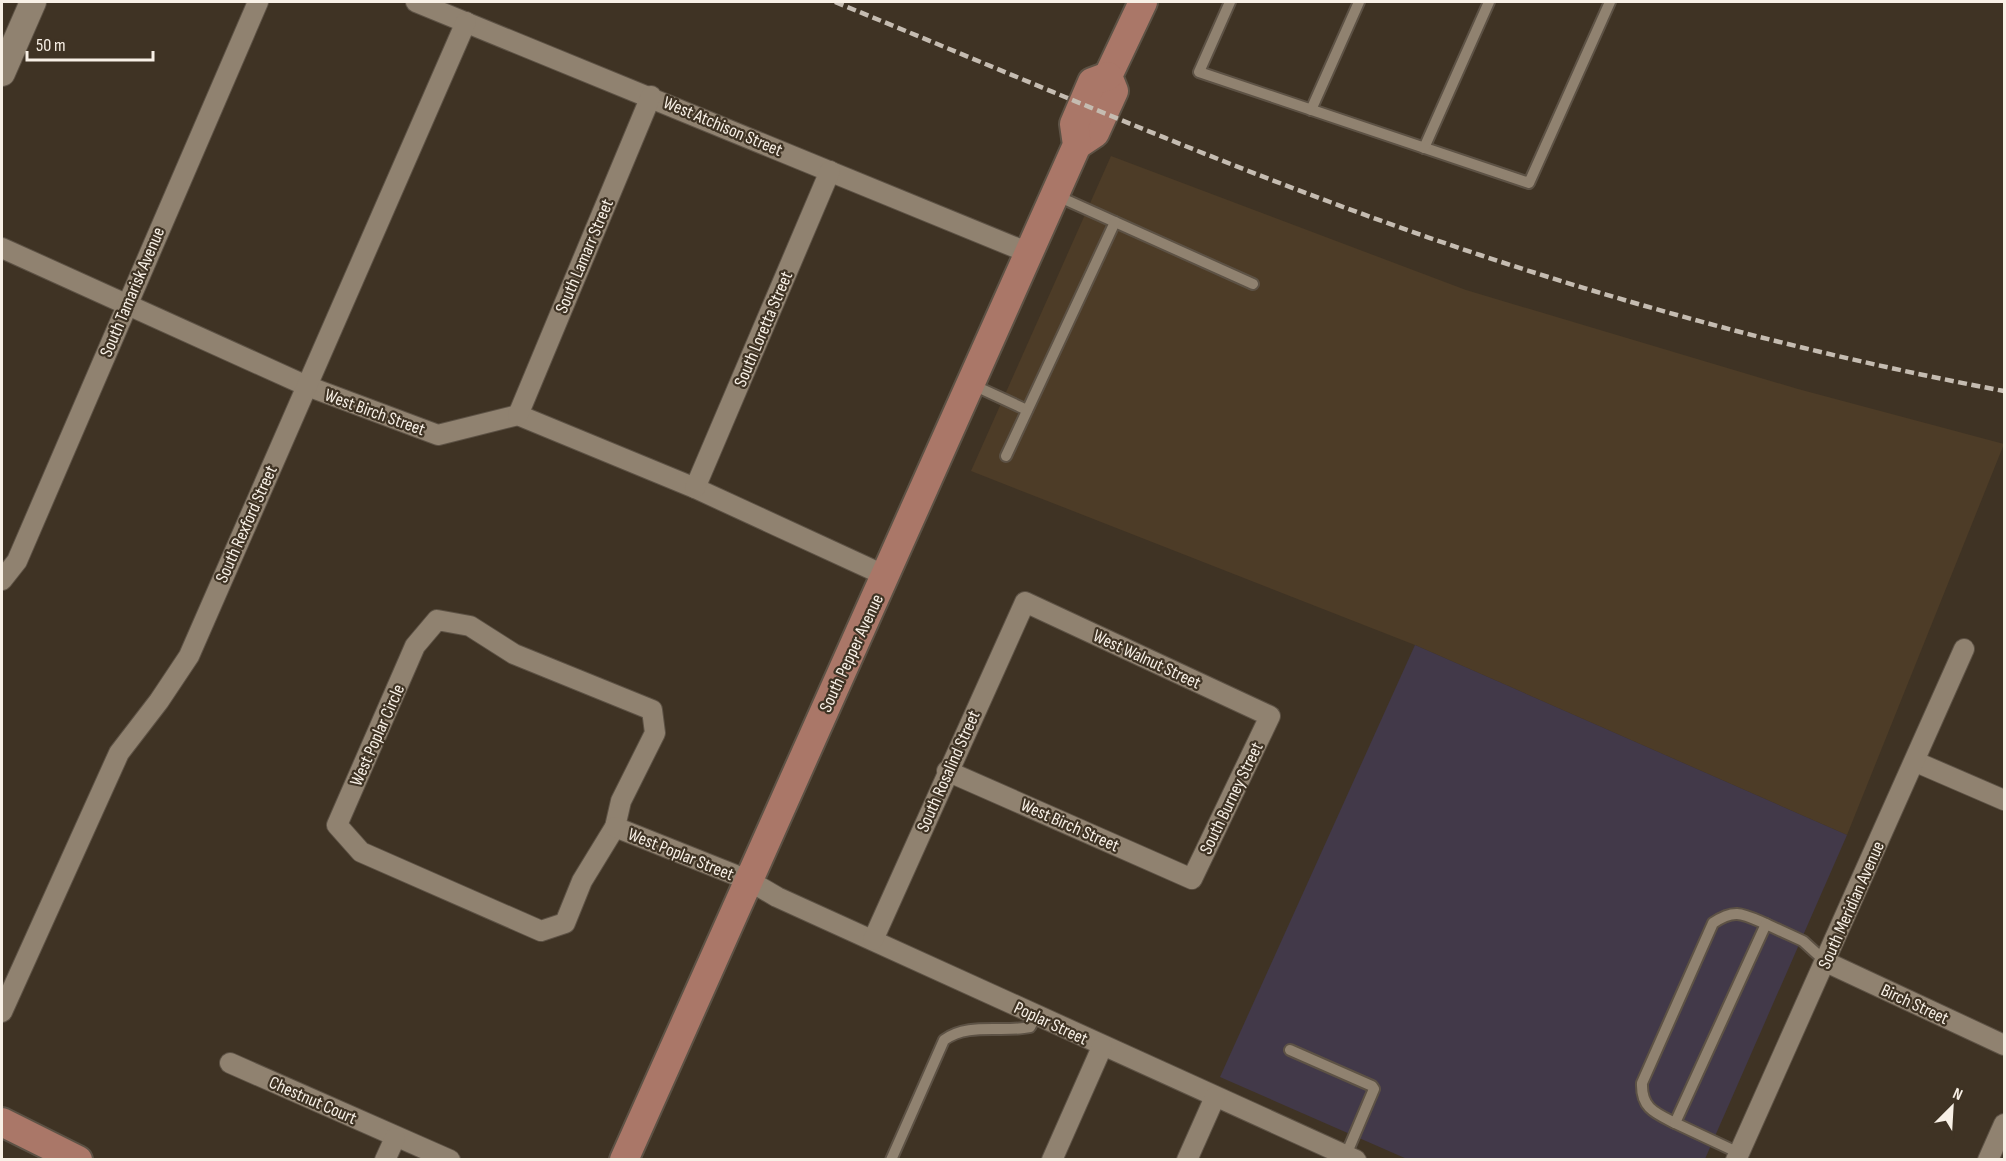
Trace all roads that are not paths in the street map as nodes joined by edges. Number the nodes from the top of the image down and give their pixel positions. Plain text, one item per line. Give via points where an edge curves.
1 (33, 2) edge
2 (258, 2) edge
3 (416, 2) edge
4 (1143, 2) edge
5 (1230, 2) edge
6 (1359, 2) edge
7 (1489, 2) edge
8 (1610, 2) edge
9 (466, 22) junction
10 (2, 73) edge
11 (651, 96) junction
12 (1311, 110) junction
13 (1424, 148) junction
14 (830, 171) junction
15 (1055, 195) junction
16 (1114, 222) junction
17 (2, 248) edge
18 (1029, 253) junction
19 (1253, 284) dead end
20 (127, 305) junction
21 (970, 384) junction
22 (307, 386) junction
23 (1027, 410) junction
24 (518, 415) junction
25 (1006, 456) dead end
26 (695, 488) junction
27 (886, 576) junction
28 (2, 580) edge
29 (1024, 602) joint
30 (1964, 649) dead end
31 (1270, 716) joint
32 (1916, 762) junction
33 (947, 771) junction
34 (2004, 800) edge
35 (615, 827) junction
36 (1192, 879) joint
37 (748, 880) junction
38 (1766, 924) junction
39 (873, 940) junction
40 (1826, 962) junction
41 (2, 1012) edge
42 (1036, 1016) junction
43 (2004, 1045) edge
44 (1102, 1047) junction
45 (1290, 1050) dead end
46 (230, 1063) dead end
47 (1215, 1097) junction
48 (2, 1122) edge
49 (1675, 1123) junction
50 (2004, 1124) edge
51 (395, 1138) junction
52 (1738, 1156) edge
53 (1351, 1157) edge
54 (78, 1160) edge
55 (385, 1160) edge
56 (450, 1160) edge
57 (624, 1160) edge
58 (891, 1160) edge
59 (1052, 1160) edge
60 (1187, 1160) edge
61 (1988, 1160) edge

1 - 10 street
2 - 20 street, South Tamarisk Avenue
3 - 9 street, West Atchison Street
4 - 15 main road, South Pepper Avenue via 1108,76 1114,91 1095,133 1077,145
5 - 12 lane via 1199,72
6 - 12 lane
7 - 13 lane
8 - 13 lane via 1529,183
9 - 11 street, West Atchison Street
9 - 22 street, South Rexford Street
11 - 14 street, West Atchison Street
11 - 24 street, South Lamarr Street
12 - 13 lane
14 - 18 street, West Atchison Street
14 - 26 street, South Loretta Street
15 - 16 lane
15 - 18 main road, South Pepper Avenue
16 - 19 lane
16 - 23 lane
17 - 20 street, West Birch Street
18 - 21 main road, South Pepper Avenue
20 - 22 street, West Birch Street
20 - 28 street, South Tamarisk Avenue via 17,561
21 - 23 lane
21 - 27 main road, South Pepper Avenue
22 - 24 street, West Birch Street via 438,435
22 - 41 street, South Rexford Street via 189,656 119,753
23 - 25 lane
24 - 26 street
26 - 27 street
27 - 37 main road, South Pepper Avenue
29 - 31 street, West Walnut Street
29 - 33 street, South Rosalind Street
30 - 32 street, South Meridian Avenue
31 - 36 street, South Burney Street
32 - 34 street
32 - 40 street, South Meridian Avenue
33 - 36 street, West Birch Street
33 - 39 street, South Rosalind Street
35 - 35 street, West Poplar Circle via 582,881 565,923 541,931 361,852 337,825 415,646 437,620 471,626 514,654 652,710 655,733 621,801
35 - 37 street, West Poplar Street
37 - 39 street, Poplar Street
37 - 57 main road, South Pepper Avenue
38 - 40 lane via 1803,941
38 - 49 lane
38 - 49 lane via 1742,913 1726,914 1713,923 1642,1083 1641,1095 1649,1110
39 - 42 street, Poplar Street
40 - 43 street, Birch Street
40 - 52 street, South Meridian Avenue
42 - 44 street, Poplar Street
42 - 58 lane via 1030,1027 953,1033 944,1040
44 - 47 street, Poplar Street
44 - 59 street
45 - 53 lane via 1374,1089
46 - 51 street, Chestnut Court
47 - 53 street, Poplar Street
47 - 60 street
48 - 54 main road
49 - 52 lane
50 - 61 street
51 - 55 street
51 - 56 street, Chestnut Court

